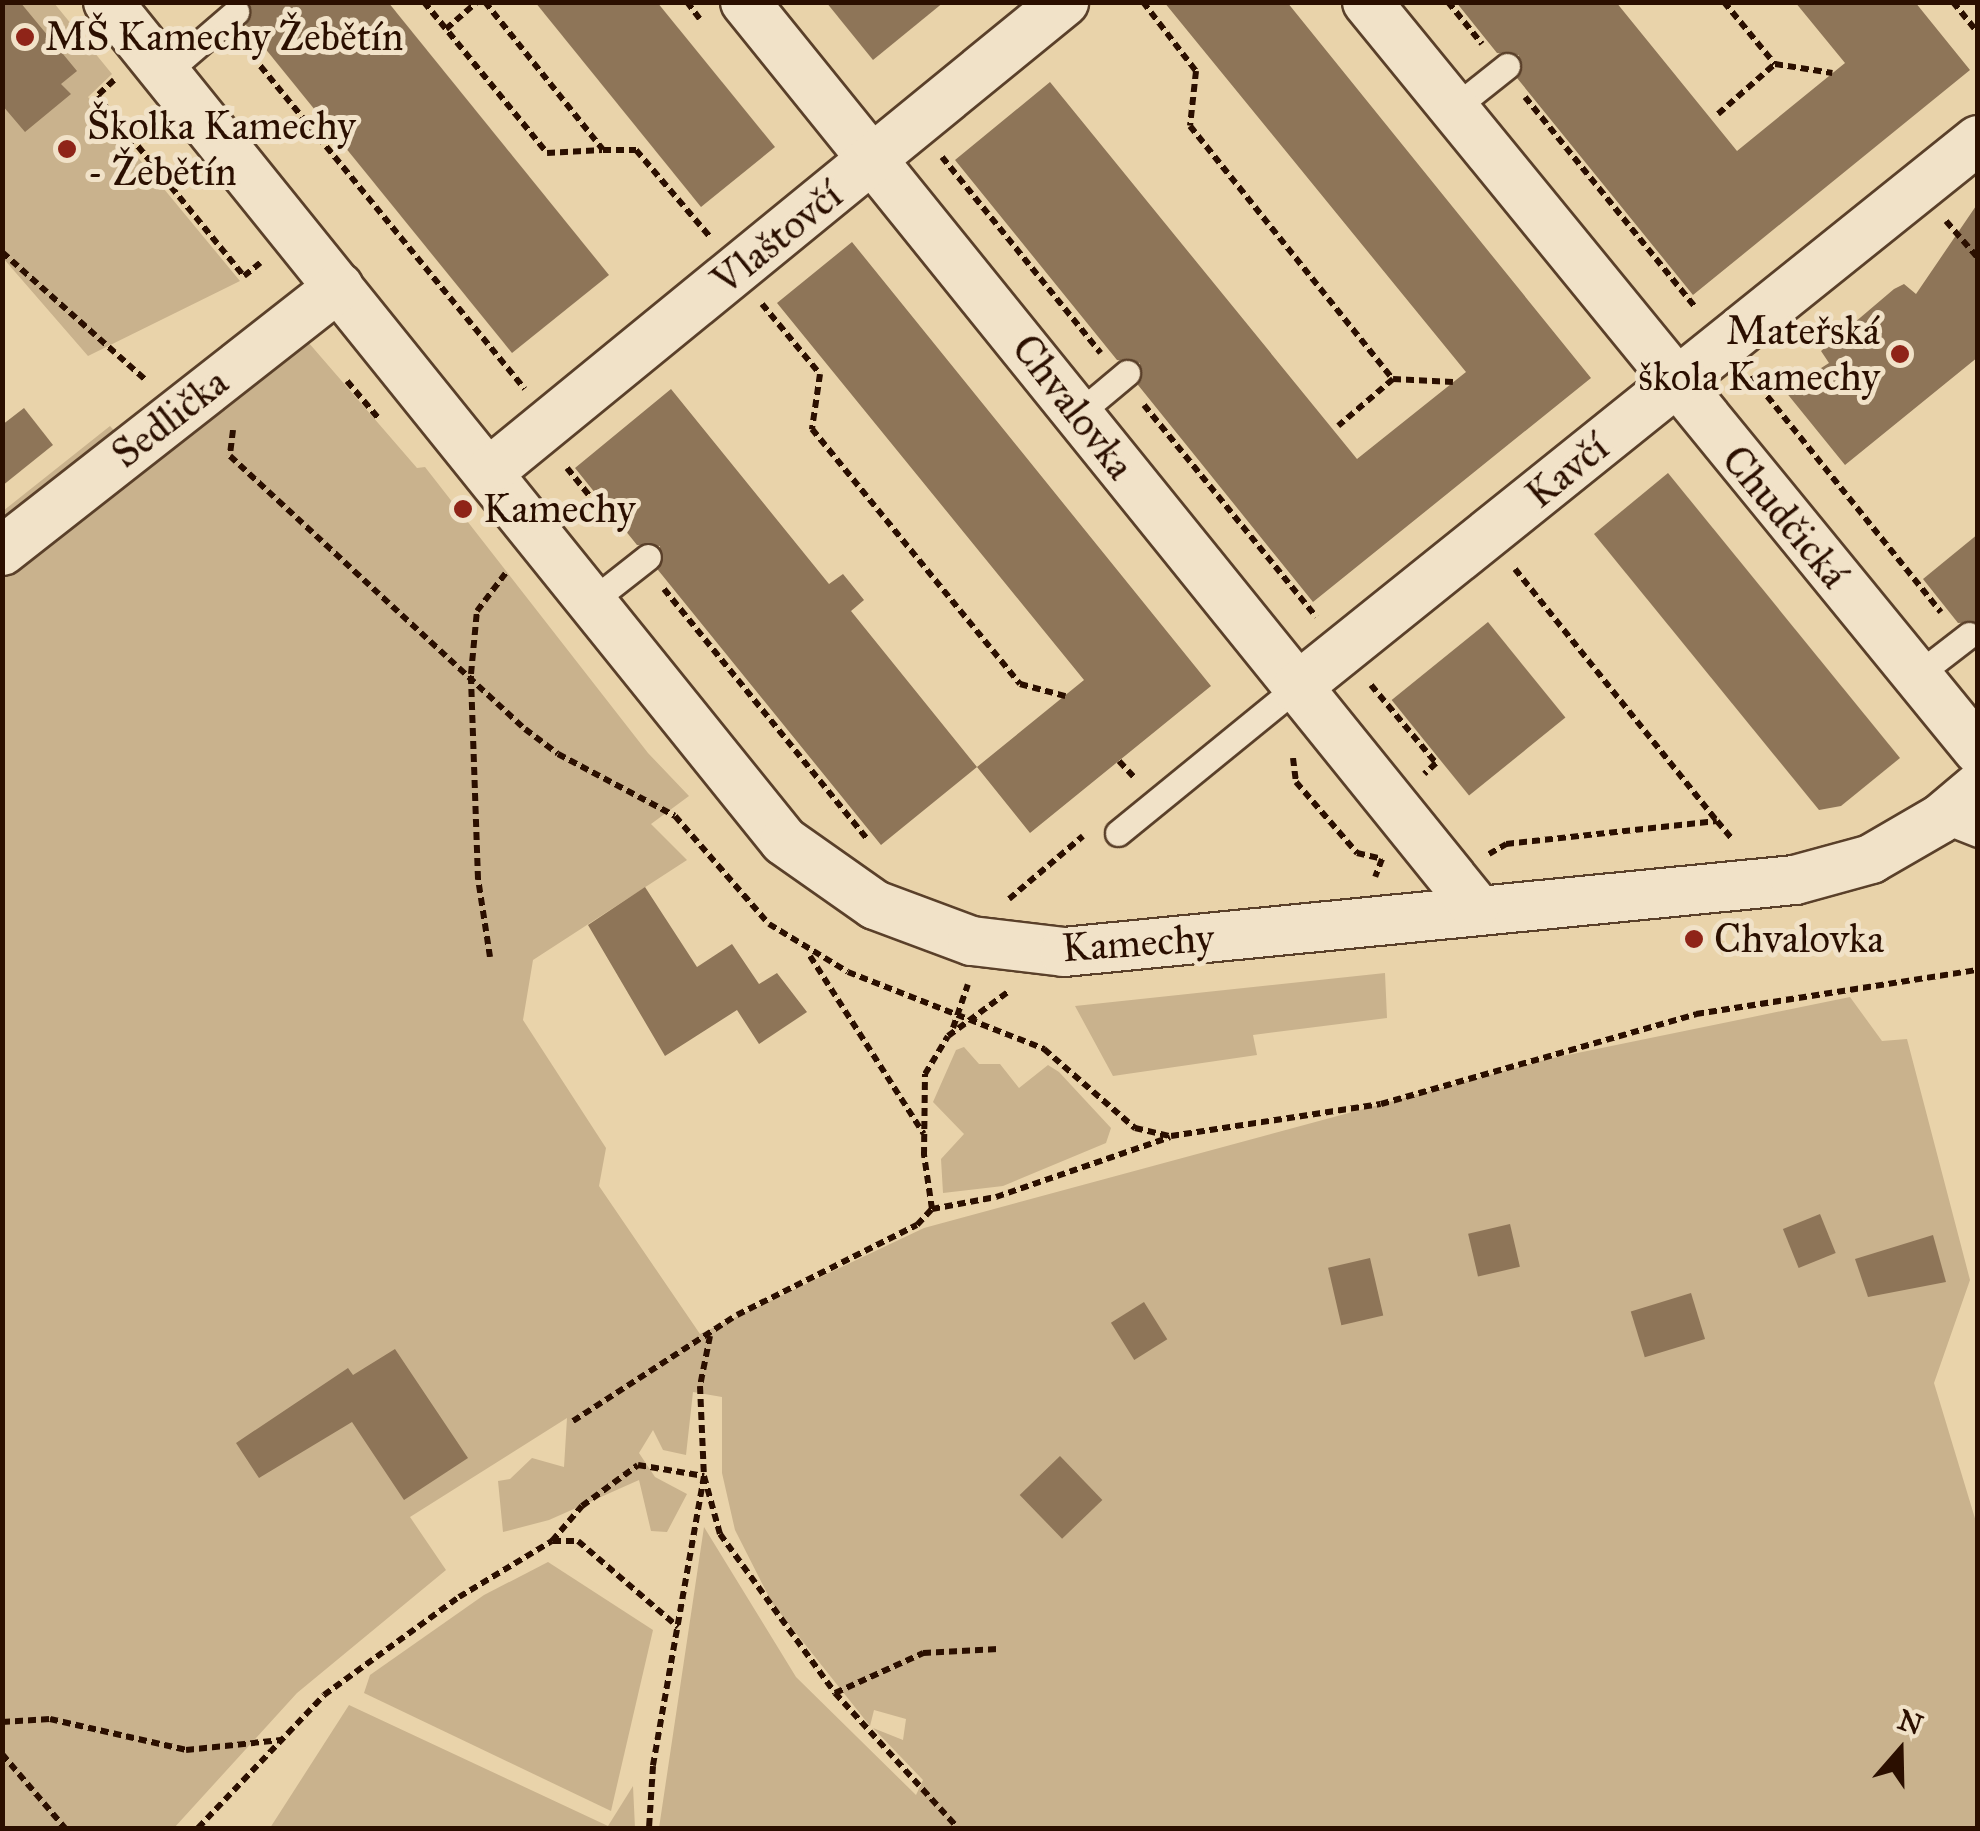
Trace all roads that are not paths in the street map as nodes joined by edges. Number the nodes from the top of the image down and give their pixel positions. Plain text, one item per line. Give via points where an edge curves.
1 (108, 2) edge
2 (1064, 2) edge
3 (1367, 2) edge
4 (230, 17) road end
5 (728, 17) edge
6 (1505, 68) road end
7 (165, 73) junction
8 (1453, 109) junction
9 (1978, 140) edge
10 (875, 158) junction
11 (339, 287) junction
12 (1124, 375) road end
13 (1675, 384) junction
14 (1078, 414) junction
15 (489, 472) junction
16 (2, 552) edge
17 (645, 559) road end
18 (592, 601) junction
19 (1966, 637) road end
20 (1916, 676) junction
21 (1279, 701) junction
22 (1978, 750) edge
23 (1978, 788) edge
24 (1959, 827) edge
25 (1118, 833) dead end
26 (1476, 906) junction

1 - 7 street, Kamechy
2 - 10 street, Vlaštovčí
3 - 8 street, Chudčická
4 - 7 lane
5 - 10 street, Chvalovka
6 - 8 lane
7 - 11 street, Kamechy
8 - 13 street, Chudčická
9 - 13 street, Kavčí
10 - 14 street, Chvalovka
10 - 15 street, Vlaštovčí
11 - 15 street, Kamechy
11 - 16 street, Sedlička
12 - 14 lane
13 - 20 street, Chudčická
13 - 21 street, Kavčí
14 - 21 street, Chvalovka
15 - 18 street, Kamechy
17 - 18 lane
18 - 26 street, Kamechy via 784,841 825,876 922,925 1000,946 1064,952
19 - 20 lane
20 - 22 street, Chudčická
21 - 25 lane
21 - 26 street, Chvalovka
23 - 24 street, Kamechy
24 - 26 street, Kamechy via 1795,880

